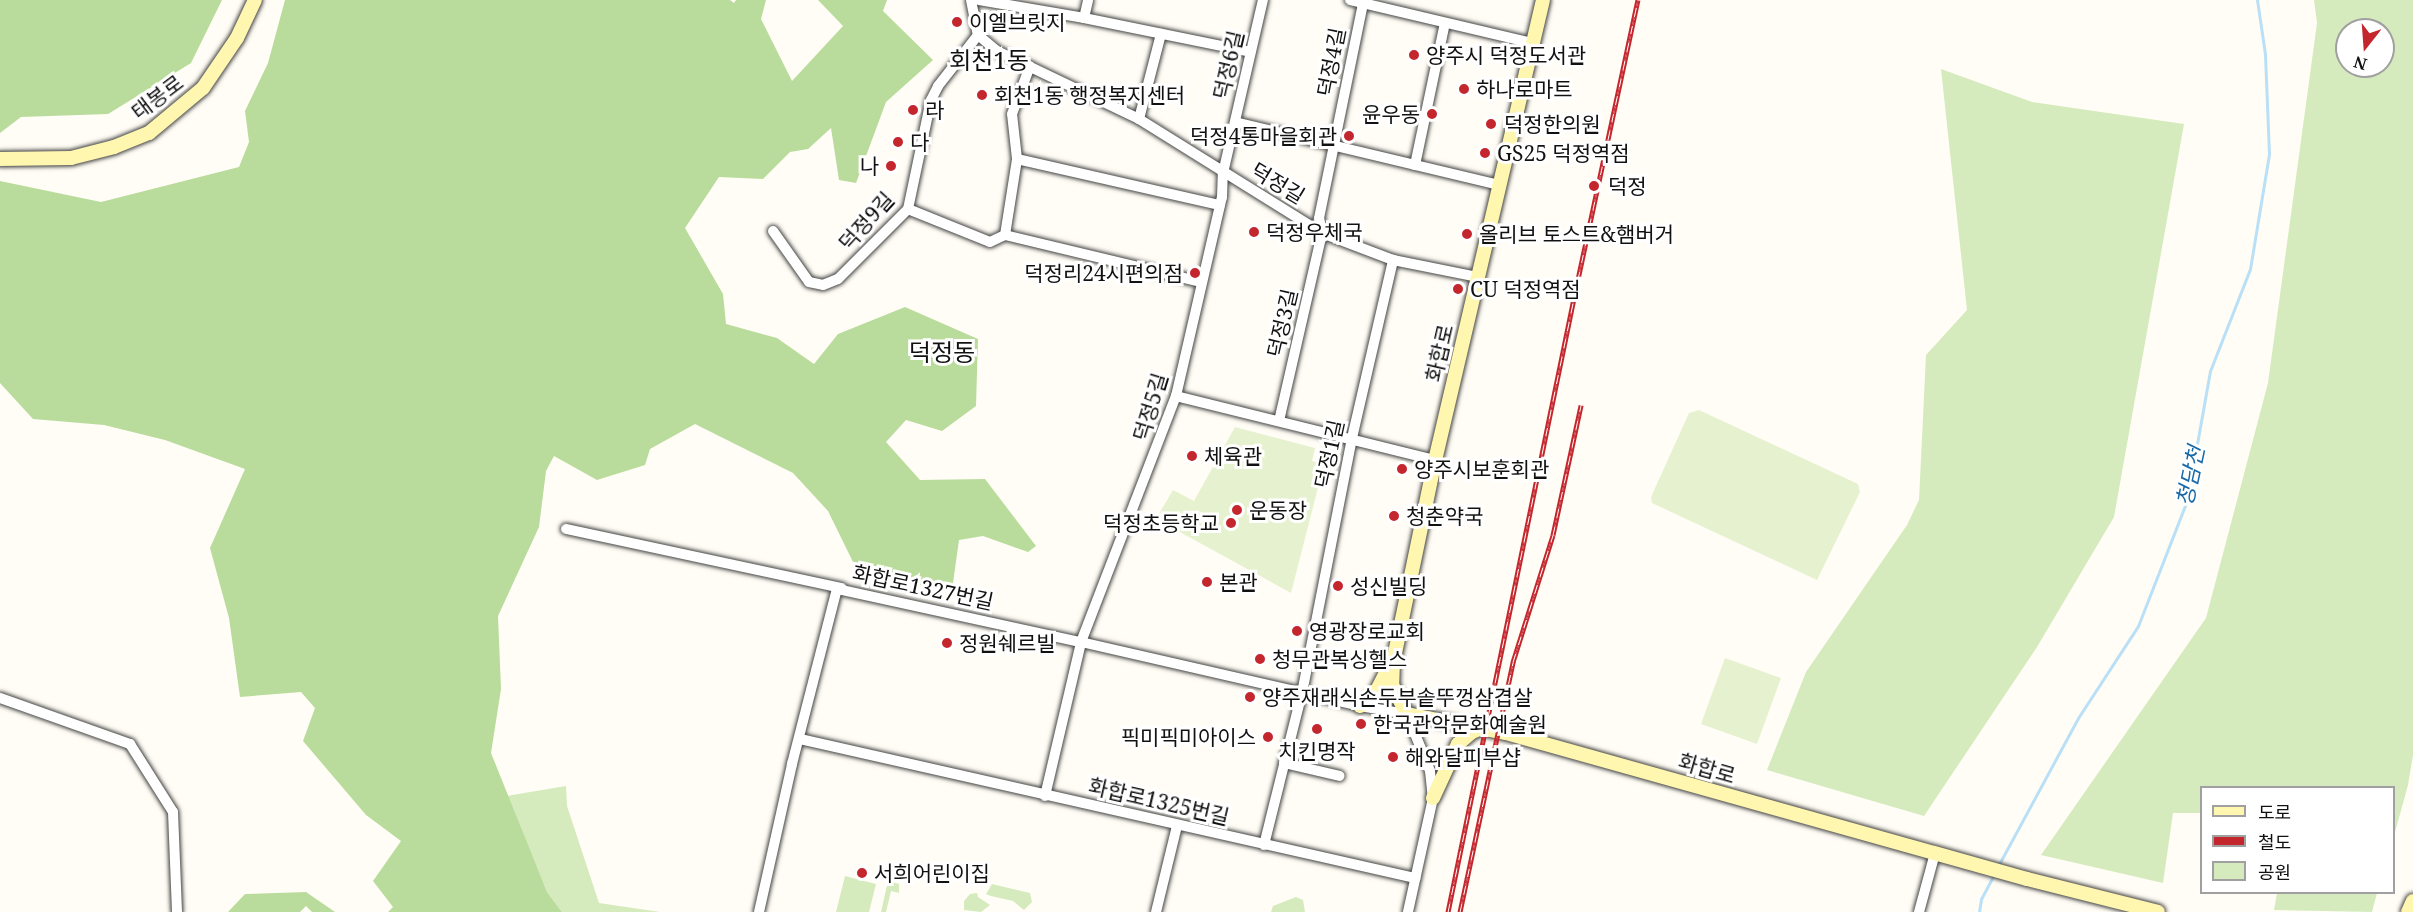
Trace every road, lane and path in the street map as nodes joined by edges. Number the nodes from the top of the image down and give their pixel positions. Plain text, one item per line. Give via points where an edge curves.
1 (255, 0) edge
2 (971, 0) edge
3 (979, 0) edge
4 (1088, 0) edge
5 (1263, 0) edge
6 (1350, 0) edge
7 (1543, 0) edge
8 (1363, 3) junction
9 (1084, 18) junction
10 (1445, 23) junction
11 (1161, 34) junction
12 (978, 35) junction
13 (1532, 43) junction
14 (1251, 52) junction
15 (1030, 66) junction
16 (1139, 119) junction
17 (1235, 122) junction
18 (1335, 145) junction
19 (0, 159) edge
20 (1017, 159) junction
21 (1415, 165) junction
22 (1223, 173) junction
23 (1498, 184) junction
24 (1220, 205) junction
25 (908, 209) junction
26 (773, 231) dead end
27 (1322, 233) junction
28 (1005, 236) junction
29 (1392, 260) junction
30 (1478, 277) junction
31 (1202, 282) junction
32 (1176, 396) junction
33 (1279, 421) junction
34 (1352, 438) junction
35 (1435, 460) junction
36 (566, 529) dead end
37 (842, 588) junction
38 (1081, 642) junction
39 (1394, 654) junction
40 (1302, 693) junction
41 (0, 698) edge
42 (1366, 707) junction
43 (1407, 714) junction
44 (1476, 727) junction
45 (800, 739) junction
46 (1284, 763) junction
47 (1340, 776) dead end
48 (1045, 796) junction
49 (1433, 798) junction
50 (1177, 826) junction
51 (1264, 845) junction
52 (1935, 853) junction
53 (1415, 878) junction
54 (2413, 901) edge
55 (177, 912) edge
56 (759, 912) edge
57 (1156, 912) edge
58 (1408, 912) edge
59 (1919, 912) edge
60 (2158, 912) edge
61 (2408, 912) edge

1 - 19 main road, 태봉로 via 237,38 203,88 149,133 71,158
2 - 12 street
3 - 9 street
4 - 9 street
5 - 14 street, 덕정6길
6 - 8 street
7 - 13 main road, 화합로
8 - 10 street
8 - 18 street, 덕정4길
9 - 11 street
10 - 13 street
10 - 21 street
11 - 14 street
11 - 16 street
12 - 15 street, 덕정길 via 997,51
12 - 25 street, 덕정9길 via 931,100
13 - 23 main road, 화합로
14 - 17 street, 덕정6길
15 - 16 street, 덕정길
15 - 20 street via 1012,114
16 - 22 street, 덕정길
17 - 18 street
17 - 22 street, 덕정6길
18 - 21 street
18 - 27 street, 덕정4길 via 1319,218
20 - 24 street
20 - 28 street
21 - 23 street
22 - 24 street, 덕정5길
22 - 27 street, 덕정길
23 - 30 main road, 화합로
24 - 31 street, 덕정5길
25 - 26 street, 덕정9길 via 838,279 824,285 809,282
25 - 28 street via 990,242
27 - 29 street, 덕정길
27 - 33 street, 덕정3길
28 - 31 street
29 - 30 street, 덕정길
29 - 34 street, 덕정1길
30 - 35 main road, 화합로
31 - 32 street, 덕정5길
32 - 33 street
32 - 38 street, 덕정5길
33 - 34 street
34 - 35 street
34 - 40 street, 덕정1길
35 - 39 main road, 화합로
36 - 37 street
37 - 38 street, 화합로1327번길
37 - 45 street, 화합로1327번길 via 836,592
38 - 40 street, 화합로1327번길
38 - 48 street
39 - 42 main road
39 - 43 main road, 화합로 via 1392,685
40 - 42 street, 화합로1327번길
40 - 46 street
41 - 55 street via 130,744 173,812
42 - 43 street, 화합로
43 - 44 main road, 화합로
43 - 49 street via 1430,771
44 - 49 main road via 1458,744
44 - 52 main road, 화합로
45 - 48 street, 화합로1325번길
45 - 56 street
46 - 47 street
46 - 51 street
48 - 50 street, 화합로1325번길
49 - 53 street
50 - 51 street, 화합로1325번길
50 - 57 street
51 - 53 street, 화합로1325번길
52 - 59 street
52 - 60 main road, 화합로
53 - 58 street
54 - 61 main road

